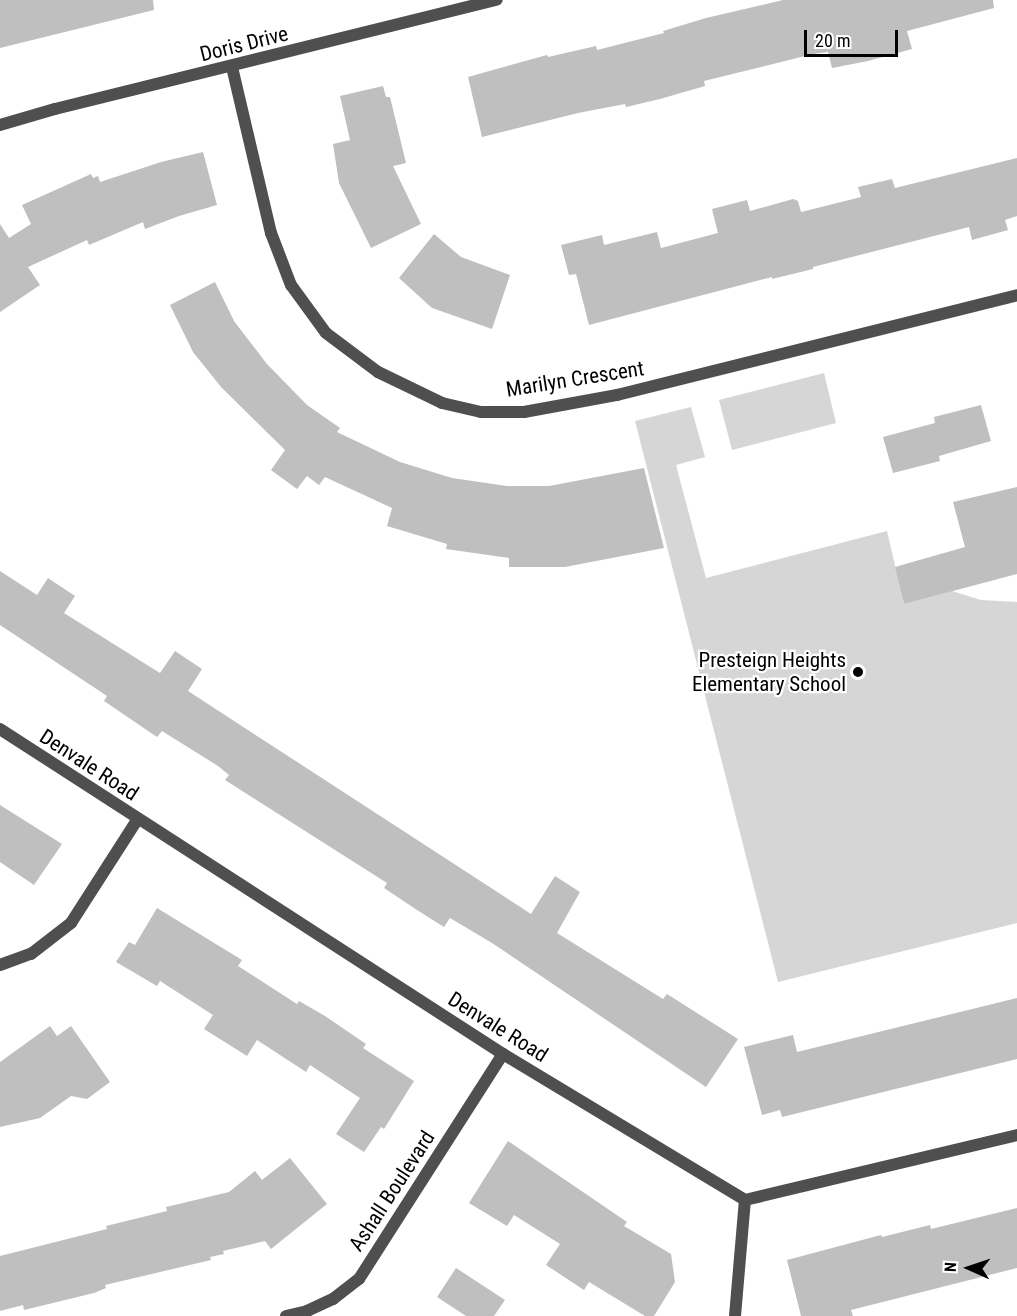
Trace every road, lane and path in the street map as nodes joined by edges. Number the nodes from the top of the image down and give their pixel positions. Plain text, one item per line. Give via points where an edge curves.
1 (497, 0) edge
2 (232, 67) junction
3 (0, 125) edge
4 (1017, 295) edge
5 (0, 729) edge
6 (136, 820) junction
7 (0, 965) edge
8 (503, 1054) junction
9 (1017, 1135) edge
10 (745, 1200) junction
11 (286, 1316) edge
12 (735, 1316) edge

1 - 2 street, Doris Drive
2 - 3 street, Doris Drive
2 - 4 street, Marilyn Crescent via 271,233 291,285 326,333 378,372 442,404 481,412 524,412 617,396
5 - 6 street, Denvale Road
6 - 7 street via 71,923 31,954
6 - 8 street, Denvale Road
8 - 10 street, Denvale Road
8 - 11 street, Ashall Boulevard via 359,1279 333,1299
9 - 10 street
10 - 12 street

